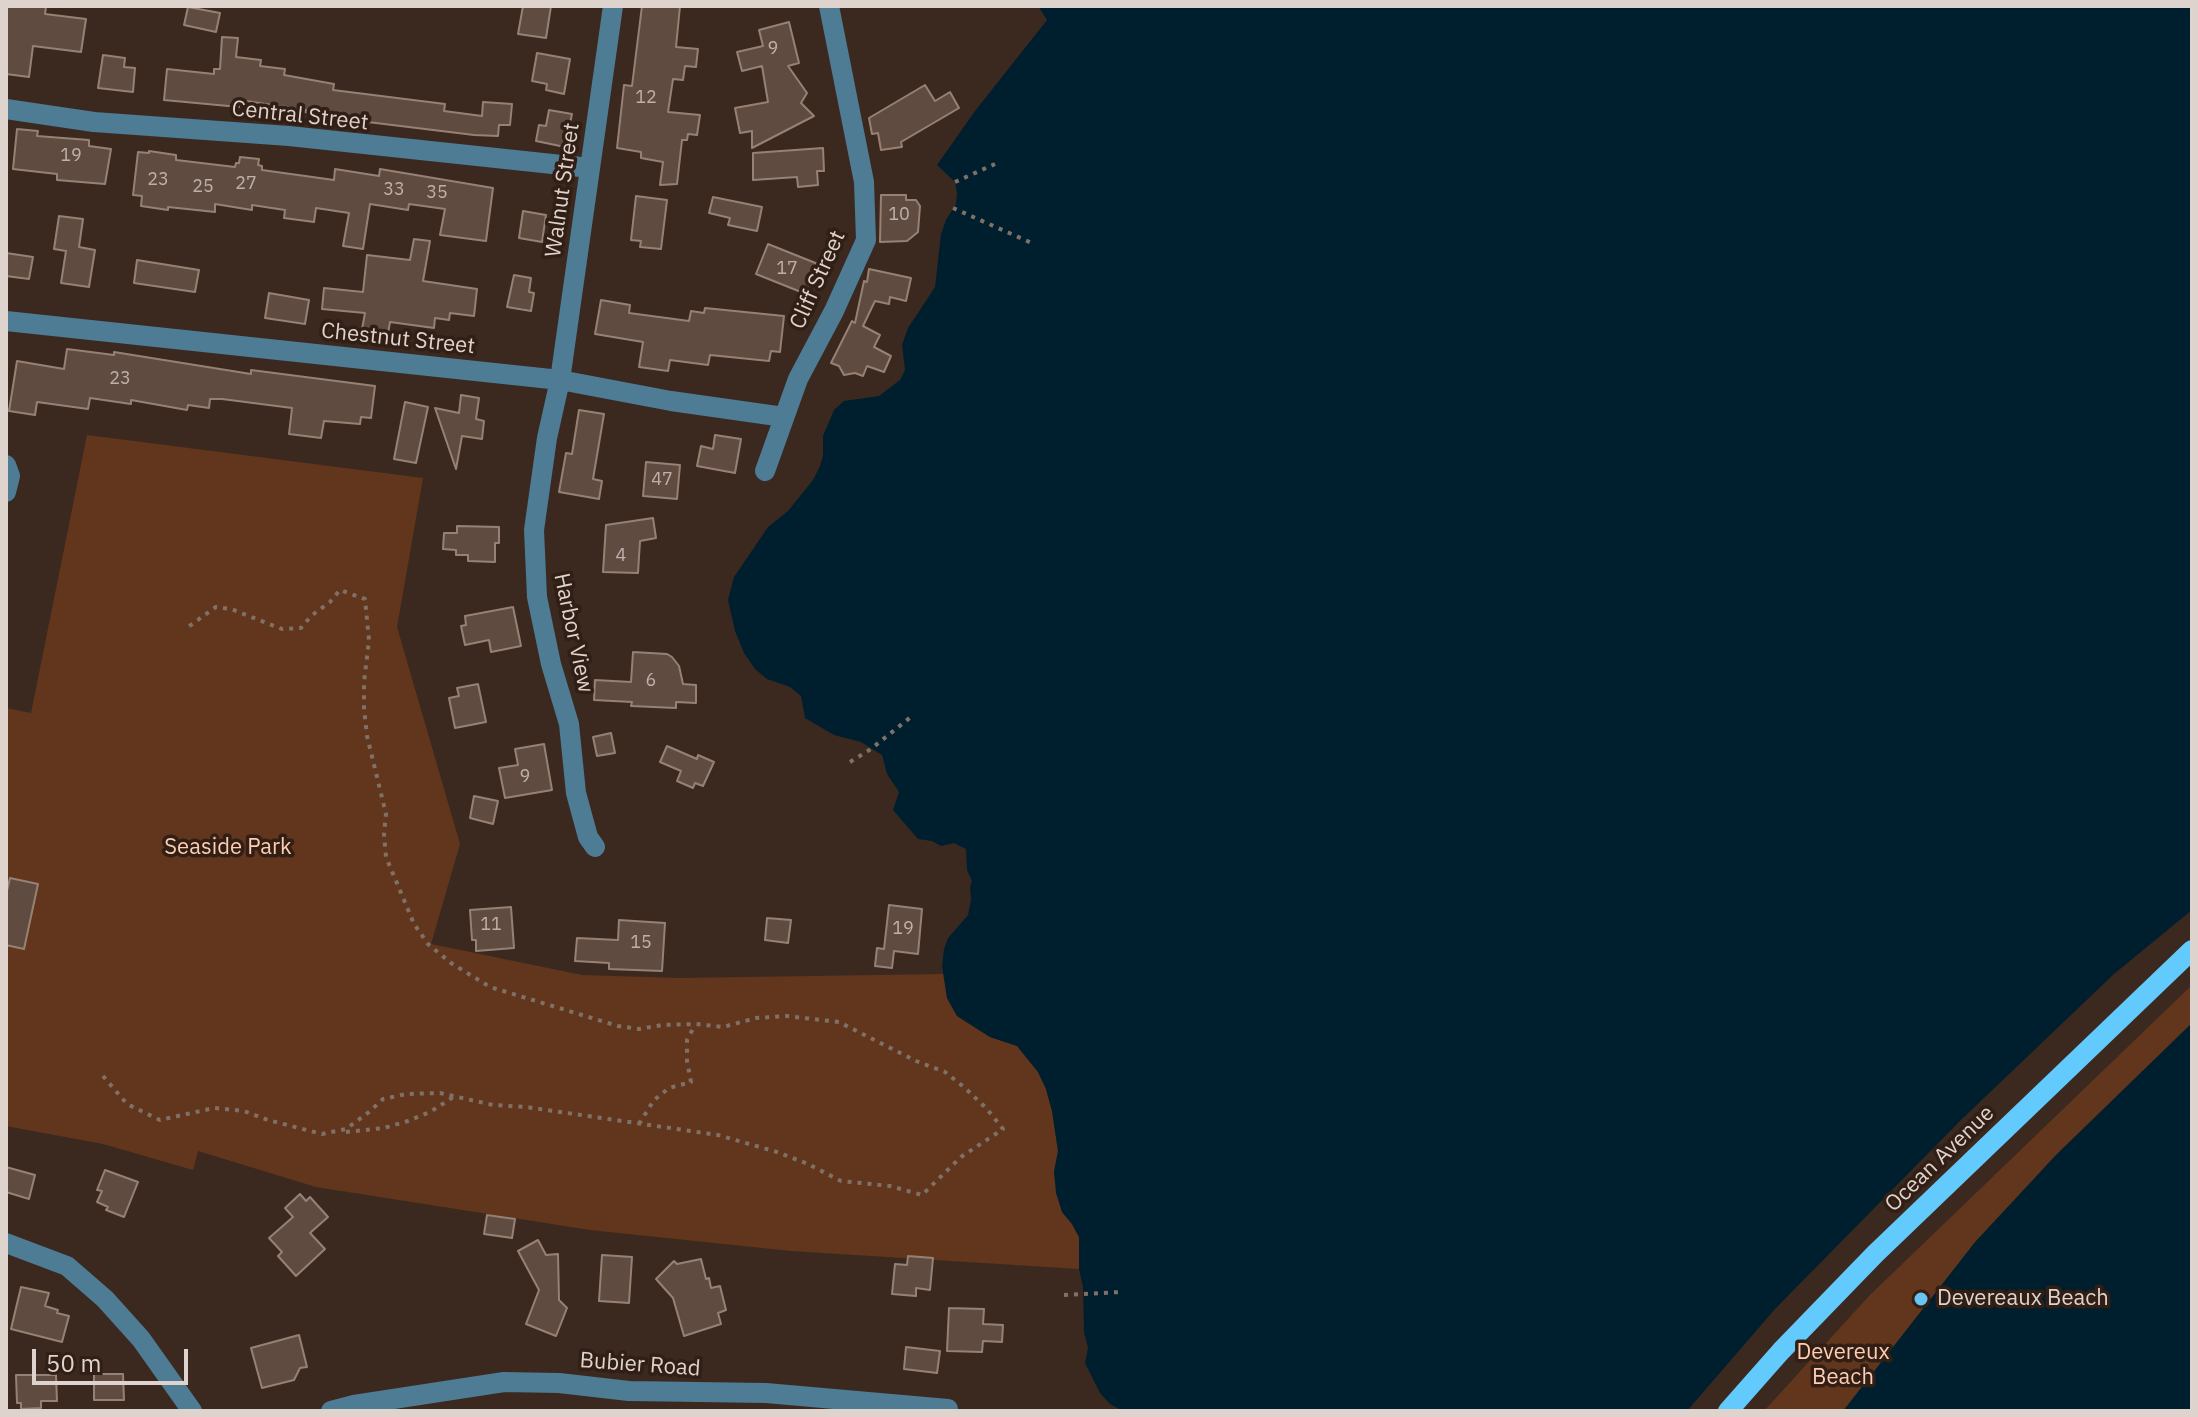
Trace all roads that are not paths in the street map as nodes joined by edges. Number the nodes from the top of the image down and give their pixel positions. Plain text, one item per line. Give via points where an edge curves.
1 (613, 6) edge
2 (829, 6) edge
3 (6, 109) edge
4 (590, 168) junction
5 (6, 321) edge
6 (560, 380) junction
7 (784, 417) junction
8 (6, 465) edge
9 (765, 471) dead end
10 (6, 492) edge
11 (595, 847) dead end
12 (2192, 950) edge
13 (6, 1243) edge
14 (948, 1409) edge
15 (192, 1411) edge
16 (331, 1411) edge
17 (1728, 1411) edge

1 - 4 street, Walnut Street
2 - 7 street, Cliff Street via 864,182 866,240
3 - 4 street, Central Street via 94,122 289,136
4 - 6 street, Walnut Street
5 - 6 street, Chestnut Street
6 - 7 street, Chestnut Street
6 - 11 street, Harbor View via 534,530 535,583 569,724 576,793
7 - 9 street, Cliff Street
8 - 10 street
12 - 17 main road, Ocean Avenue via 1875,1254
13 - 15 street via 67,1266 105,1299
14 - 16 street, Bubier Road via 766,1393 504,1382

